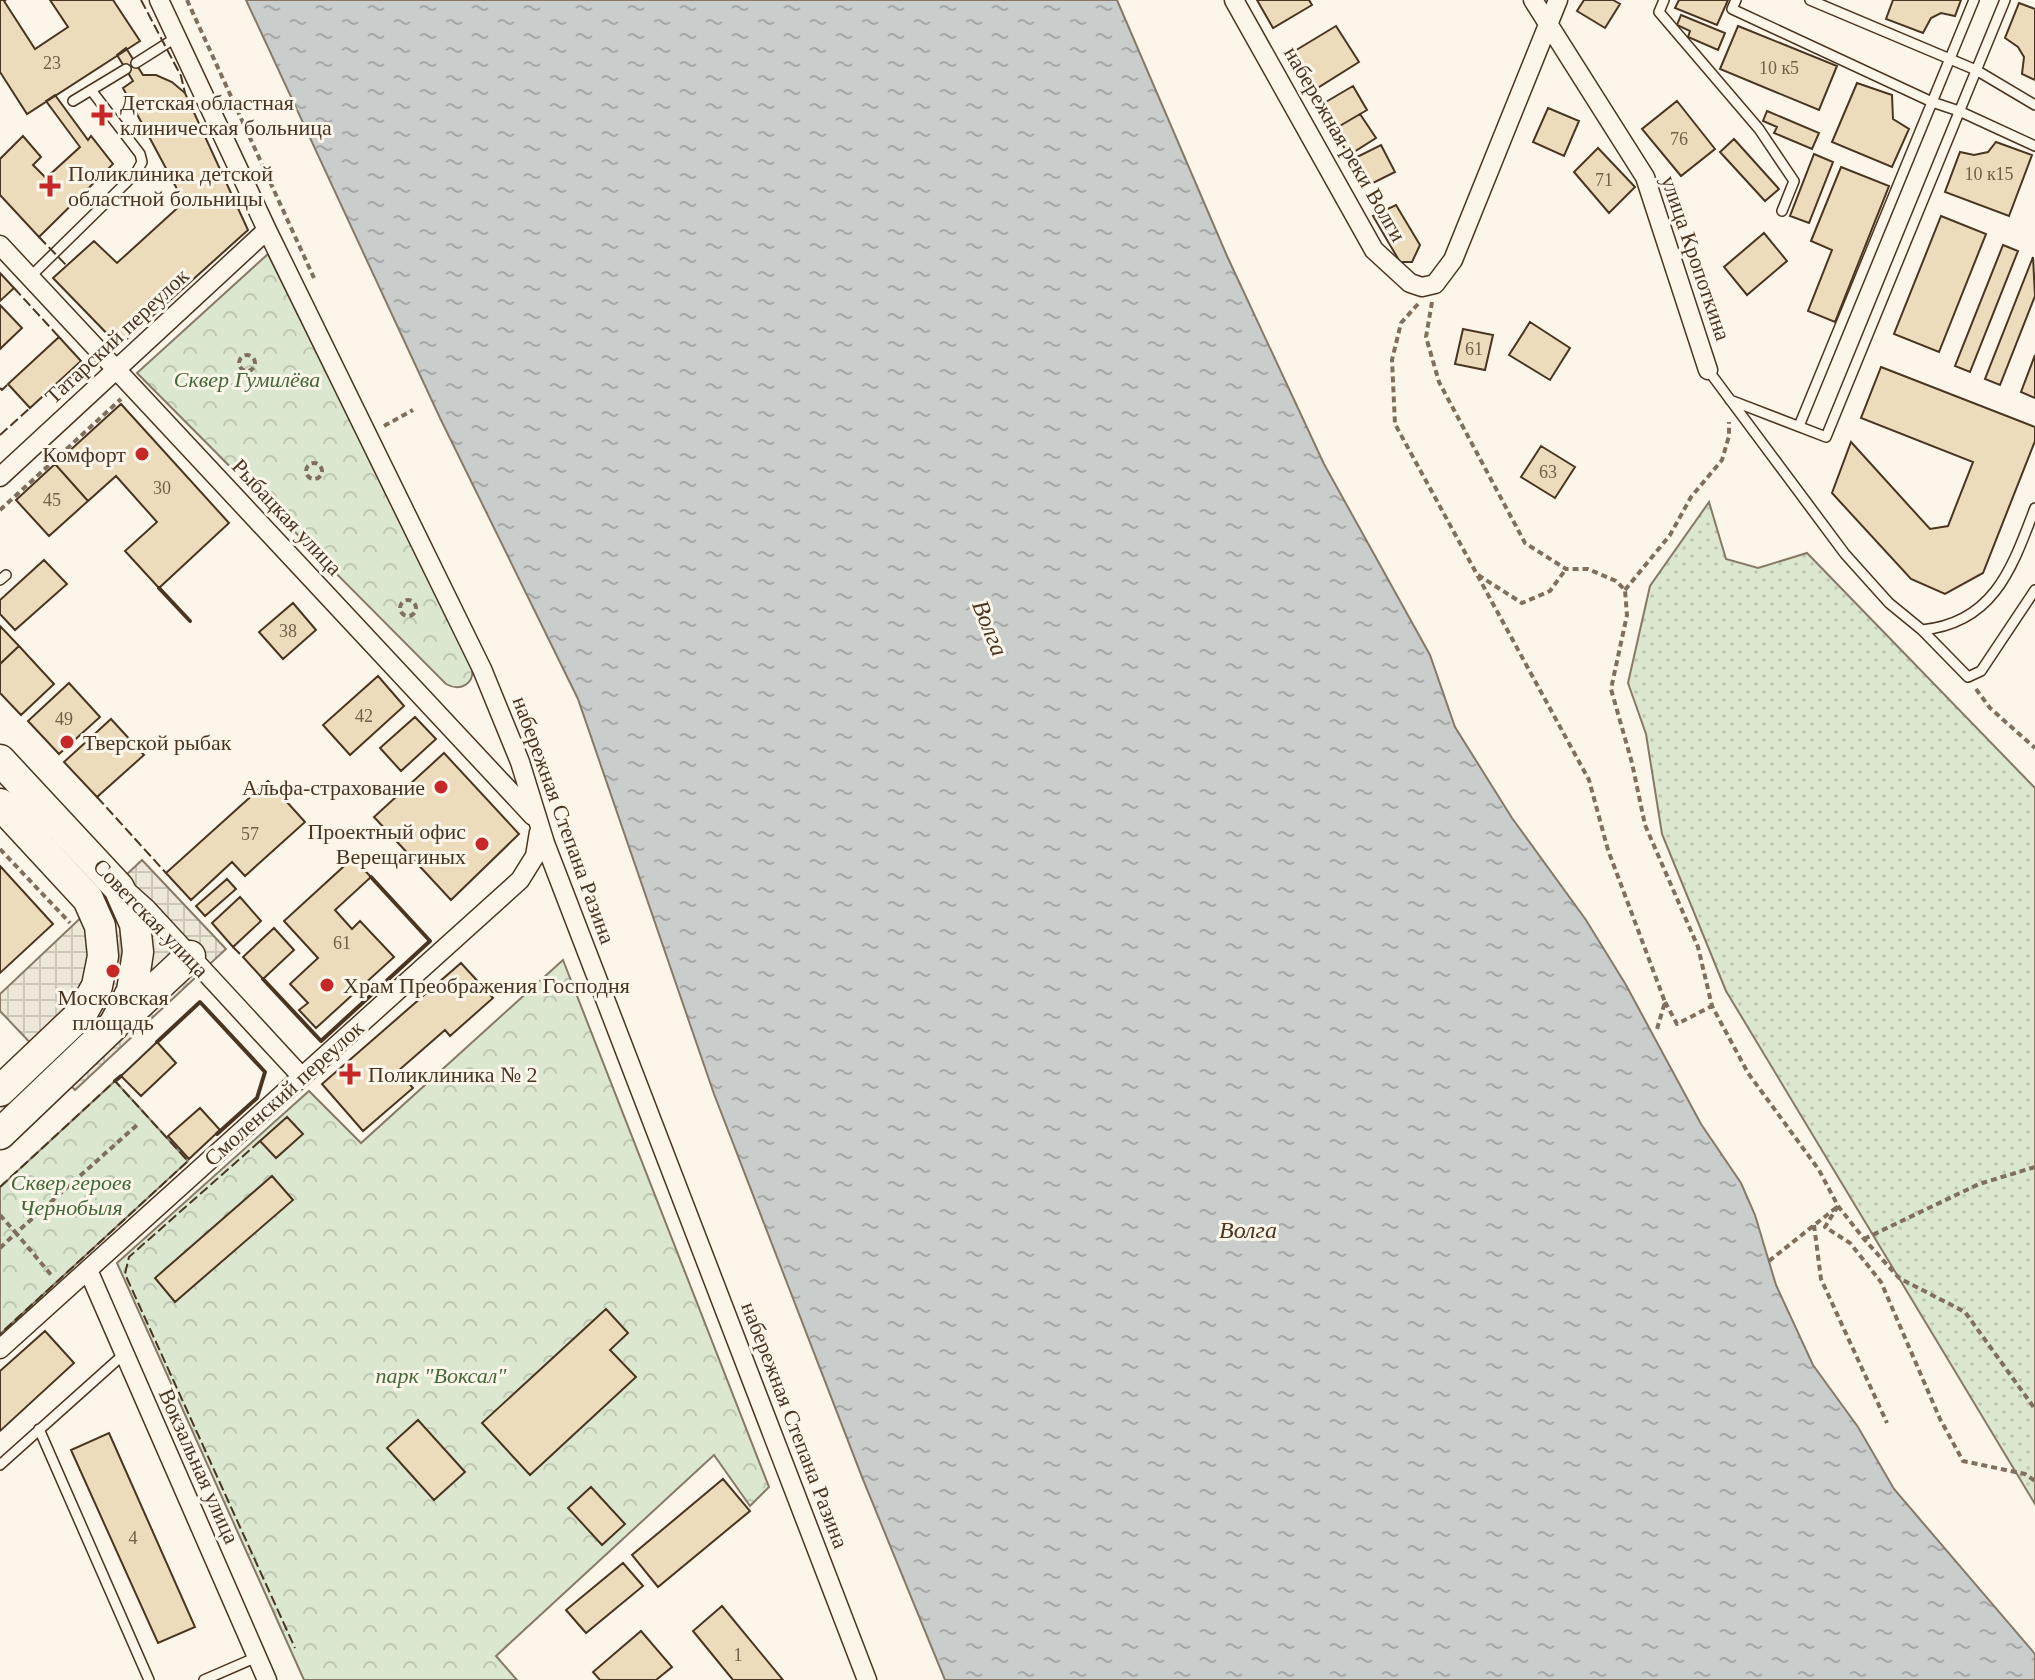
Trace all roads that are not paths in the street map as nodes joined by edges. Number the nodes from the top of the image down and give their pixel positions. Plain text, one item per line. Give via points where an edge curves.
1 (159, 0) edge
2 (1234, 0) edge
3 (1533, 0) edge
4 (1558, 0) edge
5 (1664, 0) edge
6 (1736, 0) edge
7 (1810, 0) edge
8 (1974, 0) edge
9 (2005, 0) edge
10 (1548, 25) junction
11 (177, 37) junction
12 (1949, 60) junction
13 (136, 63) dead end
14 (126, 69) dead end
15 (1976, 70) junction
16 (91, 90) junction
17 (73, 101) dead end
18 (1932, 102) junction
19 (2035, 105) edge
20 (1959, 111) junction
21 (2035, 146) edge
22 (1782, 211) dead end
23 (267, 230) junction
24 (0, 245) edge
25 (30, 277) junction
26 (116, 369) junction
27 (1708, 370) joint
28 (1730, 400) junction
29 (1799, 426) junction
30 (0, 477) edge
31 (2035, 508) edge
32 (2035, 590) edge
33 (1922, 630) junction
34 (0, 760) edge
35 (0, 804) edge
36 (538, 821) junction
37 (113, 880) junction
38 (190, 956) junction
39 (108, 1033) junction
40 (302, 1077) junction
41 (0, 1091) edge
42 (0, 1134) edge
43 (88, 1270) junction
44 (0, 1349) edge
45 (124, 1354) junction
46 (39, 1429) junction
47 (0, 1465) edge
48 (257, 1657) junction
49 (149, 1680) edge
50 (204, 1680) edge
51 (267, 1680) edge
52 (867, 1680) edge

1 - 11 street, набережная Степана Разина
2 - 10 street, набережная реки Волги via 1374,250 1410,283 1422,287 1435,284 1453,260
3 - 10 street, улица Кропоткина
4 - 10 street
5 - 22 lane via 1659,12 1759,129 1794,181
6 - 18 lane via 1732,9
7 - 12 lane
8 - 12 lane
9 - 15 lane
10 - 27 street, улица Кропоткина via 1645,177
11 - 13 lane
11 - 23 street, набережная Степана Разина
12 - 15 lane
12 - 18 lane
14 - 16 lane
15 - 19 lane
15 - 20 lane
16 - 17 lane
16 - 25 lane via 142,162
18 - 20 lane
18 - 29 lane
20 - 21 lane
20 - 29 lane via 1826,437
23 - 26 street, Татарский переулок
23 - 36 street, набережная Степана Разина via 482,669
24 - 25 street, Рыбацкая улица
25 - 26 street, Рыбацкая улица
26 - 30 street, Татарский переулок
26 - 36 street, Рыбацкая улица
27 - 28 lane
28 - 29 lane
28 - 33 lane via 1845,554
31 - 33 lane via 2004,582 1965,618
32 - 33 lane via 1981,671 1968,677
34 - 37 main road, Советская улица
35 - 41 main road, Советская улица via 88,899 103,941 94,993 77,1018
36 - 40 street, Смоленский переулок via 537,849 525,875
36 - 52 street, набережная Степана Разина
37 - 38 street, Советская улица
37 - 39 main road via 132,914 138,952 132,991
38 - 39 main road
38 - 40 street, Советская улица
39 - 42 main road
40 - 43 street, Смоленский переулок
43 - 44 street, Смоленский переулок
43 - 45 street, Вокзальная улица
45 - 46 lane
45 - 48 street, Вокзальная улица
46 - 47 lane
46 - 49 lane
48 - 50 lane
48 - 51 street, Вокзальная улица

